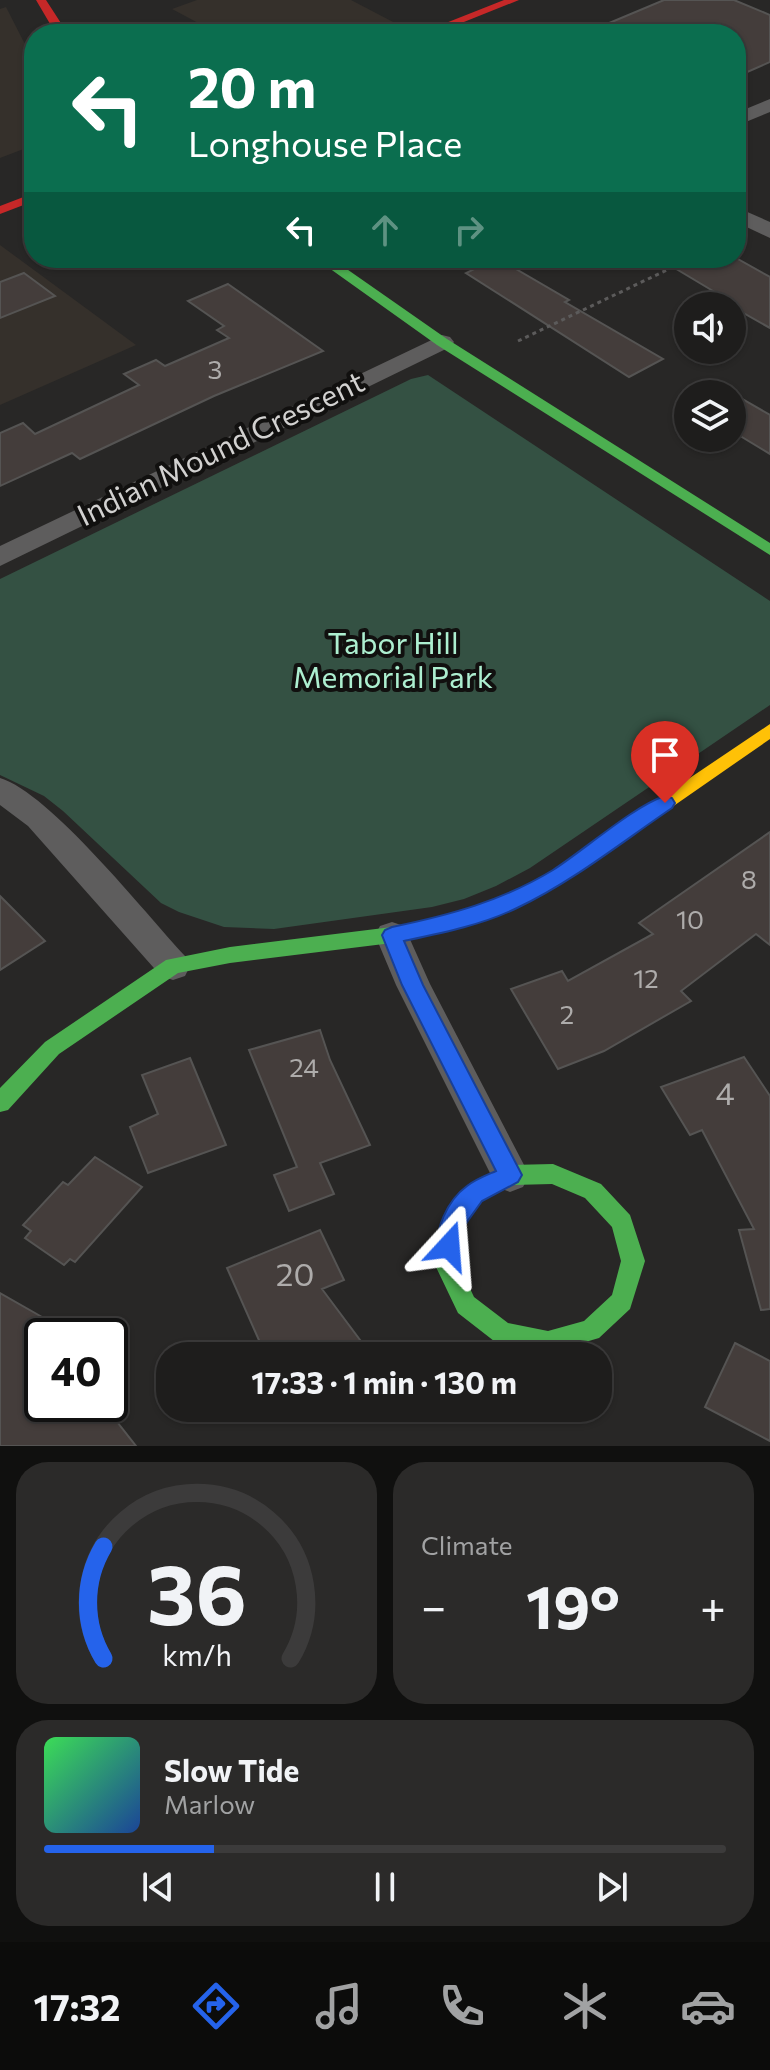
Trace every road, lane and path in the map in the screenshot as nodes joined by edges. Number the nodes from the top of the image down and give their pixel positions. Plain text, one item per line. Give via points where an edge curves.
1 (41, 0) edge
2 (514, 0) edge
3 (56, 24) edge
4 (450, 24) edge
5 (770, 105) edge
6 (746, 116) edge
7 (24, 201) edge
8 (0, 210) edge
9 (746, 218) edge
10 (770, 231) edge
11 (336, 268) edge
12 (671, 268) edge
13 (518, 341) dead end
14 (442, 342) junction
15 (770, 550) edge
16 (0, 557) edge
17 (770, 730) edge
18 (0, 789) edge
19 (392, 935) junction
20 (173, 966) junction
21 (0, 1103) edge
22 (510, 1175) junction

1 - 3 street
2 - 4 street
5 - 6 street
7 - 8 street
9 - 10 street
11 - 14 street
12 - 13 path
14 - 15 street
14 - 16 street, Indian Mound Crescent
17 - 19 street via 533,892 480,914
18 - 20 street via 39,818
19 - 20 street
19 - 22 street
20 - 21 street via 52,1048
22 - 22 street via 474,1194 451,1226 448,1267 466,1305 502,1333 548,1342 591,1330 622,1301 633,1261 622,1222 593,1191 553,1174

